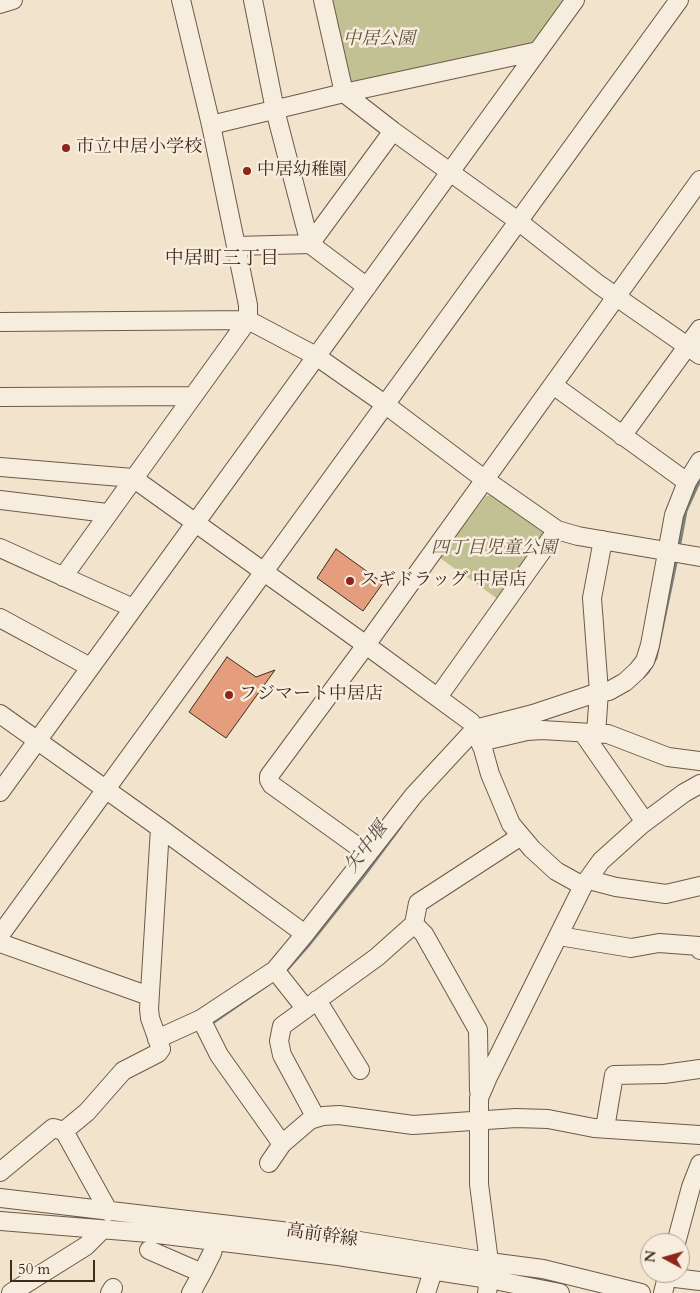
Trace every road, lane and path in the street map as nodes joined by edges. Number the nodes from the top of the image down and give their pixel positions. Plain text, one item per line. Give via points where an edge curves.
1 (13, 0) edge
2 (181, 0) edge
3 (253, 0) edge
4 (323, 0) edge
5 (575, 0) edge
6 (679, 0) edge
7 (0, 4) edge
8 (538, 51) junction
9 (344, 93) junction
10 (276, 110) junction
11 (211, 125) junction
12 (393, 131) junction
13 (451, 173) junction
14 (700, 180) edge
15 (518, 221) junction
16 (310, 244) junction
17 (236, 246) junction
18 (367, 287) junction
19 (617, 297) junction
20 (248, 320) junction
21 (0, 322) edge
22 (700, 329) edge
23 (694, 350) edge
24 (316, 356) junction
25 (553, 385) junction
26 (193, 396) junction
27 (0, 398) edge
28 (386, 404) junction
29 (622, 436) junction
30 (700, 461) edge
31 (0, 467) edge
32 (133, 478) junction
33 (484, 479) junction
34 (687, 482) junction
35 (0, 500) edge
36 (107, 514) junction
37 (194, 523) junction
38 (557, 530) junction
39 (603, 540) junction
40 (0, 548) edge
41 (668, 551) junction
42 (700, 557) edge
43 (264, 572) junction
44 (63, 577) junction
45 (133, 608) junction
46 (0, 618) edge
47 (366, 645) junction
48 (90, 667) junction
49 (599, 692) junction
50 (438, 697) junction
51 (0, 714) edge
52 (589, 733) junction
53 (478, 736) junction
54 (37, 741) junction
55 (700, 761) edge
56 (700, 784) edge
57 (105, 790) junction
58 (0, 792) edge
59 (645, 822) junction
60 (160, 828) junction
61 (521, 836) junction
62 (368, 854) junction
63 (586, 883) junction
64 (700, 886) edge
65 (414, 924) junction
66 (0, 934) edge
67 (306, 934) junction
68 (558, 936) junction
69 (0, 943) edge
70 (700, 950) edge
71 (275, 970) junction
72 (149, 996) junction
73 (311, 1004) junction
74 (201, 1019) junction
75 (157, 1039) junction
76 (700, 1069) edge
77 (360, 1070) dead end
78 (479, 1098) junction
79 (316, 1118) junction
80 (478, 1120) junction
81 (605, 1128) junction
82 (64, 1131) junction
83 (700, 1135) edge
84 (282, 1144) junction
85 (269, 1163) dead end
86 (700, 1164) edge
87 (0, 1172) edge
88 (0, 1198) edge
89 (109, 1212) junction
90 (0, 1221) edge
91 (102, 1230) junction
92 (679, 1233) edge
93 (215, 1241) junction
94 (149, 1250) dead end
95 (433, 1271) junction
96 (202, 1273) junction
97 (488, 1278) edge
98 (11, 1293) edge
99 (191, 1293) edge
100 (426, 1293) edge
101 (560, 1293) edge
102 (641, 1293) edge

1 - 7 street
2 - 11 street
3 - 10 street
4 - 9 street
5 - 8 street
6 - 15 street
8 - 9 street
8 - 13 street
9 - 10 street
9 - 12 street
10 - 11 street
10 - 16 street
11 - 17 street
12 - 13 street
12 - 16 street
13 - 15 street
13 - 18 street
14 - 19 street
15 - 19 street
15 - 28 street
16 - 17 street
16 - 18 street
17 - 20 street
18 - 24 street
19 - 23 street
19 - 25 street
20 - 21 street
20 - 24 street
20 - 26 street
22 - 23 street
23 - 29 street
24 - 28 street
24 - 37 street
25 - 29 street
25 - 33 street
26 - 27 street
26 - 32 street
28 - 33 street
28 - 43 street
29 - 34 street
30 - 34 street
31 - 32 street
32 - 36 street
32 - 37 street
33 - 38 street
33 - 47 street
34 - 41 street via 674,515
35 - 36 street
36 - 44 street
37 - 43 street
37 - 45 street
38 - 39 street
38 - 50 street
39 - 41 street
39 - 49 street via 592,598
40 - 44 street
41 - 42 street
41 - 49 street via 645,662 625,682
43 - 47 street
43 - 57 street
44 - 45 street
45 - 48 street
46 - 48 street
47 - 50 street
47 - 62 street via 272,771 269,780 272,786
48 - 54 street
49 - 52 street
49 - 53 street
50 - 53 street via 471,722
51 - 54 street
52 - 53 street via 542,730
52 - 55 street via 608,734 668,757
52 - 59 street
53 - 61 street via 490,774 512,824
53 - 62 street via 414,795
54 - 57 street
54 - 58 street
56 - 59 street
57 - 60 street
57 - 66 street
59 - 63 street via 601,861
60 - 67 street
60 - 72 street
61 - 63 street via 556,871
61 - 65 street via 418,903
62 - 67 street
63 - 64 street via 666,894
63 - 68 street
65 - 73 street via 377,957
65 - 78 street via 424,934 478,1030
67 - 71 street
68 - 70 street via 631,948 659,943 699,946
68 - 78 street
69 - 72 street
71 - 73 street
71 - 74 street
72 - 75 street via 150,1018
73 - 77 street
73 - 79 street via 282,1026 279,1041 282,1055
74 - 75 street
74 - 84 street via 220,1055
75 - 82 street via 161,1049 158,1053 123,1071 87,1112
76 - 81 street via 614,1075
78 - 80 street
79 - 80 street via 339,1115 413,1125
79 - 84 street
80 - 81 street via 548,1119
80 - 97 street via 479,1184
81 - 83 street
82 - 87 street via 53,1128
82 - 89 street
84 - 85 street
86 - 92 street
88 - 89 street, 高前幹線
89 - 97 street, 高前幹線 via 341,1238
90 - 91 street, 高前幹線
91 - 93 street, 高前幹線
91 - 98 street via 86,1246
93 - 95 street, 高前幹線
93 - 96 street
94 - 96 street
95 - 97 street, 高前幹線
95 - 100 street
96 - 99 street
97 - 101 street, 高前幹線
97 - 102 street, 高前幹線 via 543,1269

